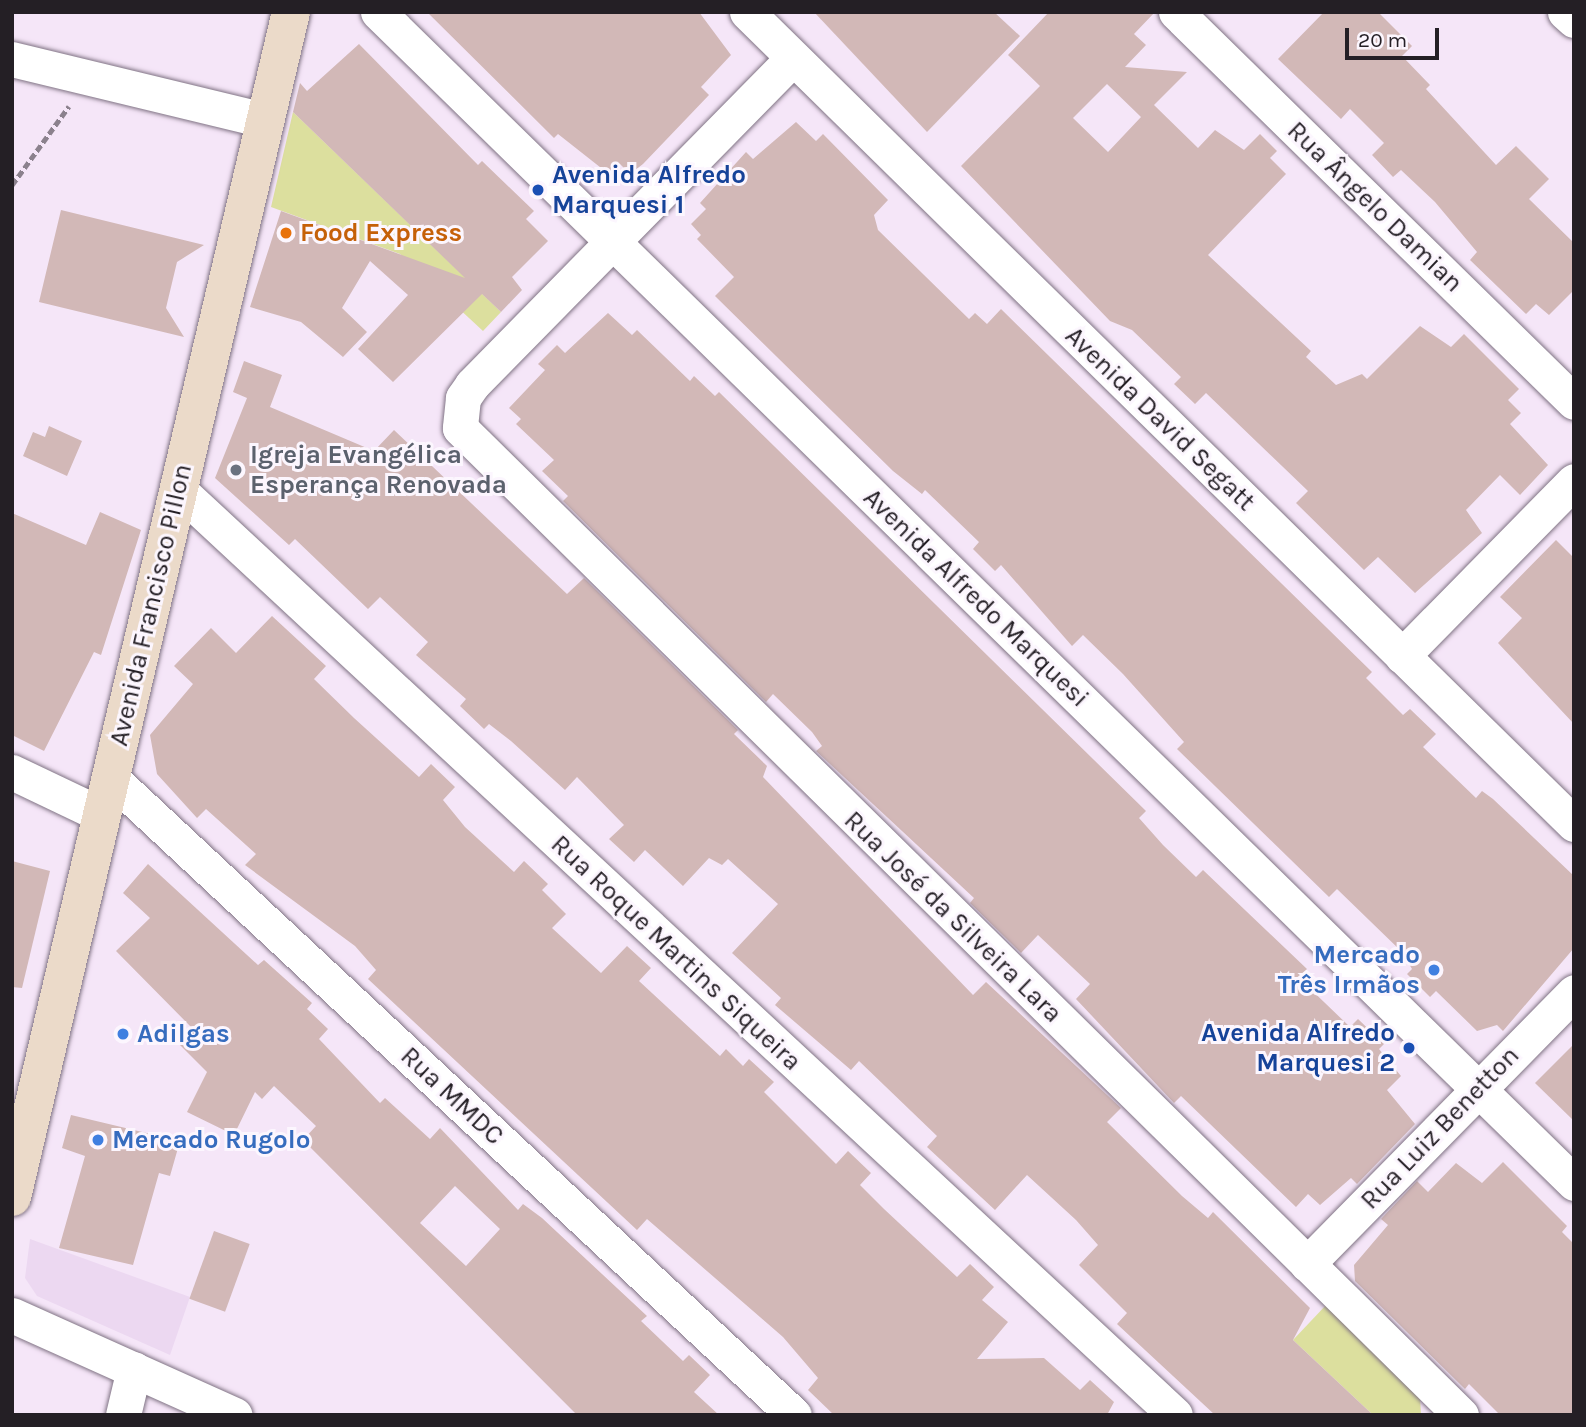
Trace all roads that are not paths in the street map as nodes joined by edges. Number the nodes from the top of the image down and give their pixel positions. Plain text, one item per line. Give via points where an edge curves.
1 (291, 12) edge
2 (378, 12) edge
3 (747, 12) edge
4 (1176, 12) edge
5 (1565, 12) edge
6 (1574, 20) edge
7 (793, 58) junction
8 (12, 59) edge
9 (265, 120) junction
10 (613, 242) junction
11 (1574, 402) edge
12 (1574, 481) edge
13 (179, 490) junction
14 (1402, 656) junction
15 (12, 772) edge
16 (110, 777) junction
17 (102, 815) junction
18 (1574, 824) edge
19 (1574, 992) edge
20 (1478, 1089) junction
21 (1574, 1183) edge
22 (12, 1197) edge
23 (1307, 1264) junction
24 (12, 1315) edge
25 (134, 1369) junction
26 (1454, 1412) edge
27 (123, 1415) edge
28 (235, 1415) edge
29 (794, 1415) edge
30 (1175, 1415) edge

1 - 9 main road, Avenida Francisco Pillon
2 - 10 street, Avenida Alfredo Marquesi
3 - 7 street, Avenida David Segatt
4 - 11 street, Rua Ângelo Damian
5 - 6 street
7 - 10 street
7 - 14 street, Avenida David Segatt
8 - 9 street
9 - 13 main road, Avenida Francisco Pillon
10 - 20 street, Avenida Alfredo Marquesi
10 - 23 street, Rua José da Silveira Lara via 472,385 459,412 470,443
12 - 14 street
13 - 16 main road, Avenida Francisco Pillon
13 - 30 street, Rua Roque Martins Siqueira
14 - 18 street, Avenida David Segatt
15 - 17 street
16 - 17 main road, Avenida Francisco Pillon
16 - 29 street, Rua MMDC
17 - 22 main road, Avenida Francisco Pillon
19 - 20 street, Rua Luiz Benetton
20 - 21 street, Avenida Alfredo Marquesi
20 - 23 street, Rua Luiz Benetton
23 - 26 street, Rua José da Silveira Lara
24 - 25 street
25 - 27 street
25 - 28 street

